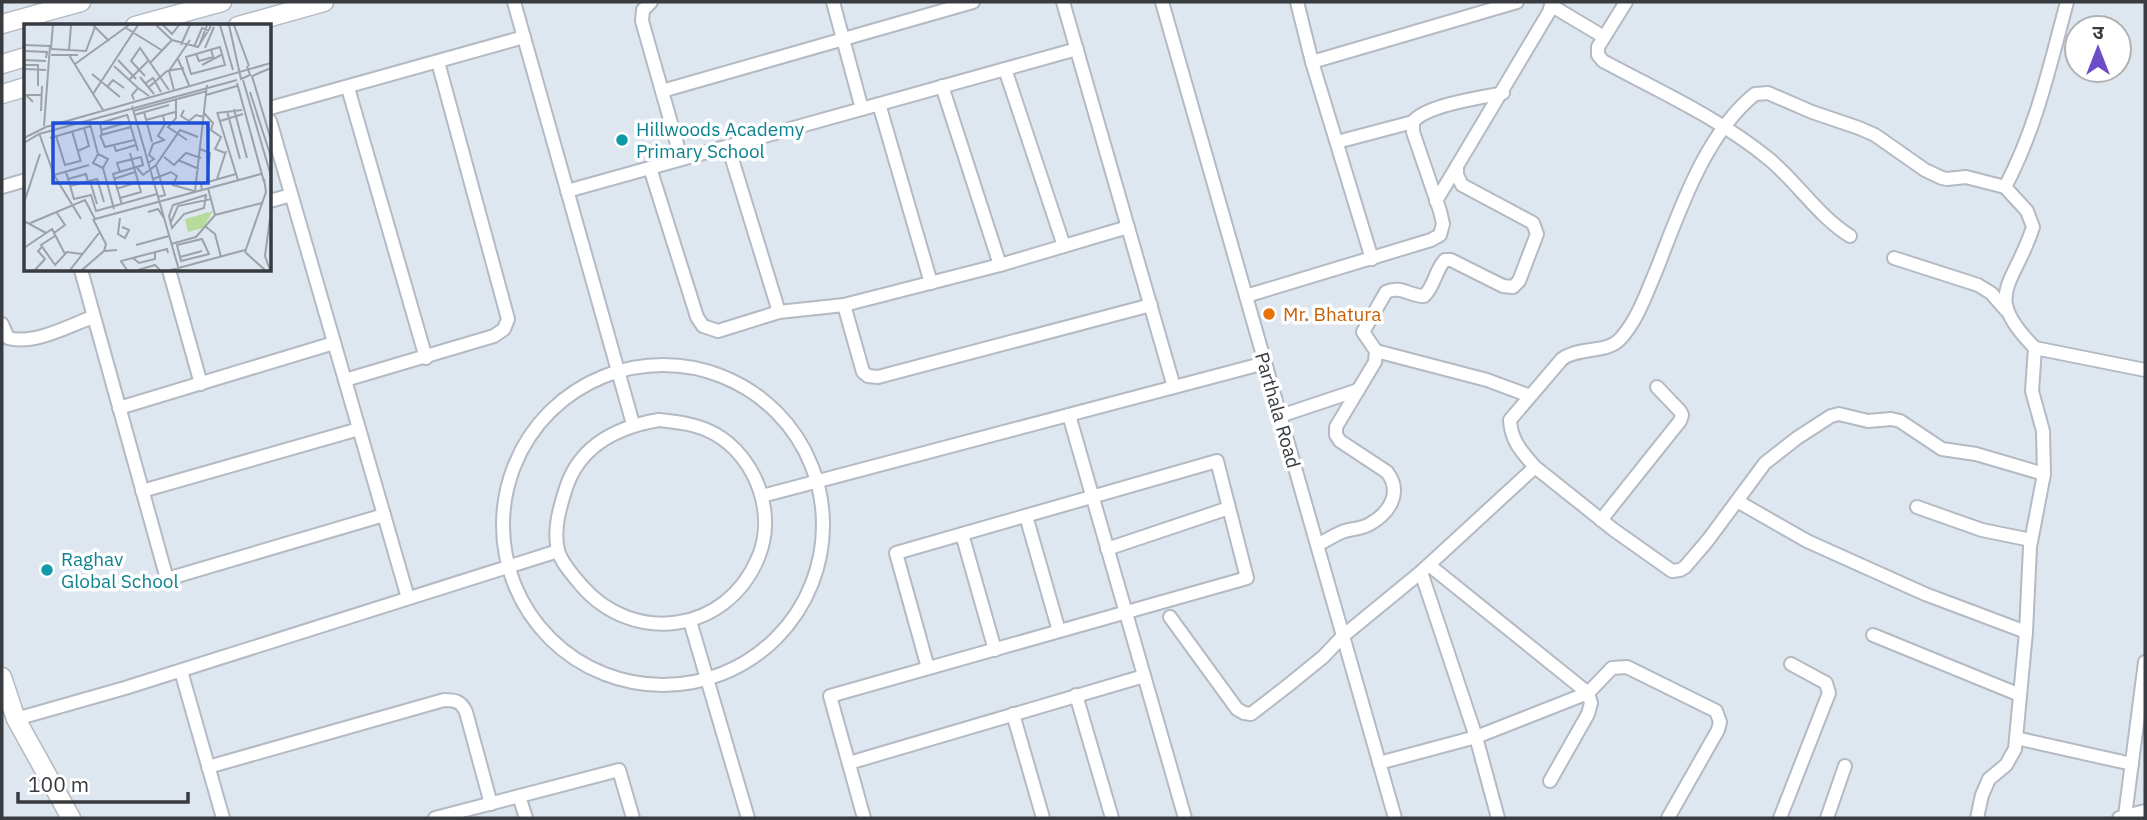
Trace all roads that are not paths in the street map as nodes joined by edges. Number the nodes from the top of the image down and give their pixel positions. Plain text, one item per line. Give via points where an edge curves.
1 (81, 2) edge
2 (222, 2) edge
3 (324, 2) edge
4 (514, 2) edge
5 (651, 2) edge
6 (833, 2) edge
7 (973, 2) edge
8 (1063, 2) edge
9 (1161, 2) edge
10 (1297, 2) edge
11 (1517, 2) edge
12 (1626, 2) edge
13 (2067, 2) edge
14 (1552, 4) edge
15 (202, 5) edge
16 (2, 24) edge
17 (141, 24) edge
18 (245, 24) edge
19 (524, 37) junction
20 (1604, 37) junction
21 (843, 40) junction
22 (1077, 49) junction
23 (24, 58) edge
24 (438, 62) junction
25 (1312, 62) junction
26 (2, 64) edge
27 (1005, 69) junction
28 (942, 86) junction
29 (24, 88) edge
30 (348, 88) junction
31 (662, 91) junction
32 (1503, 93) junction
33 (2, 94) edge
34 (879, 104) junction
35 (271, 108) edge
36 (862, 109) junction
37 (1413, 122) junction
38 (271, 125) edge
39 (1725, 126) junction
40 (1337, 142) junction
41 (728, 146) junction
42 (681, 158) junction
43 (1457, 166) junction
44 (650, 168) junction
45 (24, 181) edge
46 (2, 187) edge
47 (2006, 187) junction
48 (567, 191) junction
49 (291, 195) junction
50 (271, 201) edge
51 (1436, 201) junction
52 (1128, 227) junction
53 (1438, 236) junction
54 (1850, 236) dead end
55 (1064, 246) junction
56 (1894, 258) dead end
57 (1373, 260) junction
58 (1445, 260) junction
59 (1000, 265) junction
60 (81, 271) edge
61 (169, 271) edge
62 (932, 283) junction
63 (1246, 296) junction
64 (1151, 304) junction
65 (844, 305) junction
66 (2007, 311) junction
67 (779, 312) junction
68 (93, 317) junction
69 (2, 324) edge
70 (334, 343) junction
71 (2035, 348) junction
72 (1376, 351) junction
73 (426, 358) junction
74 (1265, 363) junction
75 (618, 370) junction
76 (2145, 370) edge
77 (345, 380) junction
78 (201, 384) junction
79 (1174, 387) junction
80 (1657, 387) dead end
81 (1358, 390) junction
82 (1530, 396) junction
83 (119, 408) junction
84 (1069, 415) junction
85 (1280, 416) junction
86 (633, 424) junction
87 (359, 429) junction
88 (1535, 467) junction
89 (2044, 474) junction
90 (819, 481) junction
91 (142, 491) junction
92 (762, 496) junction
93 (1092, 497) junction
94 (1737, 501) junction
95 (1230, 508) junction
96 (1917, 508) dead end
97 (384, 515) junction
98 (1026, 516) junction
99 (1601, 520) junction
100 (962, 534) junction
101 (2031, 540) junction
102 (1317, 545) junction
103 (1107, 549) junction
104 (558, 551) junction
105 (505, 568) junction
106 (1425, 569) junction
107 (408, 598) junction
108 (1125, 612) junction
109 (1170, 617) dead end
110 (690, 621) junction
111 (1059, 631) junction
112 (2026, 632) junction
113 (1873, 635) dead end
114 (1343, 636) junction
115 (995, 650) junction
116 (2145, 662) edge
117 (1791, 664) dead end
118 (929, 668) junction
119 (181, 671) junction
120 (1144, 676) junction
121 (2, 677) edge
122 (707, 679) junction
123 (2144, 689) edge
124 (1588, 693) junction
125 (1076, 695) junction
126 (2020, 695) junction
127 (1013, 714) junction
128 (16, 719) junction
129 (1476, 737) junction
130 (2016, 738) junction
131 (849, 763) junction
132 (1380, 763) junction
133 (2132, 764) junction
134 (1845, 766) dead end
135 (208, 767) junction
136 (1550, 781) dead end
137 (519, 796) junction
138 (491, 804) junction
139 (2145, 811) edge
140 (2122, 817) edge
141 (71, 818) edge
142 (223, 818) edge
143 (435, 818) edge
144 (526, 818) edge
145 (633, 818) edge
146 (748, 818) edge
147 (864, 818) edge
148 (1044, 818) edge
149 (1112, 818) edge
150 (1182, 818) edge
151 (1395, 818) edge
152 (1498, 818) edge
153 (1668, 818) edge
154 (1780, 818) edge
155 (1827, 818) edge
156 (1977, 818) edge

1 - 16 street
2 - 15 street
3 - 18 street
4 - 19 street
5 - 31 street via 643,9 642,21
6 - 21 street
7 - 21 street
8 - 22 street
9 - 63 street, Parthala Road
10 - 25 street
11 - 25 street
12 - 20 street
13 - 47 street via 2038,111
14 - 20 street
14 - 32 street
15 - 17 street
19 - 24 street
19 - 48 street
20 - 39 street via 1598,47 1603,61
21 - 31 street
21 - 36 street
22 - 27 street
22 - 52 street
23 - 26 street
24 - 30 street
24 - 73 street via 508,319 494,336
25 - 40 street
27 - 28 street
27 - 55 street
28 - 34 street
28 - 59 street
29 - 33 street
30 - 35 street
30 - 73 street
31 - 42 street
32 - 37 street via 1418,114
32 - 43 street
34 - 36 street
34 - 62 street
36 - 41 street
37 - 40 street
37 - 51 street
38 - 49 street
39 - 47 street via 1755,94 1768,93 1875,135 1942,178 1966,177
39 - 54 street via 1782,171 1829,221
39 - 82 street via 1682,203 1641,308 1622,337 1614,345 1572,352
40 - 57 street
41 - 42 street
41 - 67 street
42 - 44 street
43 - 51 street
43 - 58 street via 1462,185 1533,223 1537,234 1513,287
44 - 48 street
44 - 67 street via 703,326 718,331
45 - 46 street
47 - 66 street via 2027,211 2033,227 2006,294
48 - 75 street
49 - 50 street
49 - 70 street
51 - 53 street via 1443,224
52 - 55 street
52 - 64 street
53 - 57 street
53 - 58 street
55 - 59 street
56 - 66 street via 1978,285
57 - 63 street
58 - 72 street via 1424,296 1399,289 1386,292 1363,332
59 - 62 street
60 - 68 street
61 - 78 street
62 - 65 street
63 - 74 street, Parthala Road
64 - 65 street via 878,377 863,372
64 - 79 street
65 - 67 street
66 - 71 street via 2017,331
68 - 69 street via 19,341 8,338
68 - 83 street
70 - 77 street
70 - 78 street
71 - 76 street
71 - 89 street via 2032,391 2043,431
72 - 81 street via 1375,362
72 - 82 street
73 - 77 street
74 - 79 street
74 - 85 street, Parthala Road
75 - 86 street
75 - 90 street via 668,364 718,374 762,398 797,435
75 - 105 street via 572,392 535,426 510,470 501,525
77 - 87 street
78 - 83 street
79 - 84 street
80 - 99 street via 1680,411 1680,421
81 - 85 street
81 - 102 street via 1336,427 1336,435 1387,472 1395,492 1391,506 1367,525
82 - 88 street via 1510,420 1516,445
83 - 91 street
84 - 90 street
84 - 93 street
85 - 102 street, Parthala Road
86 - 92 street via 659,420 690,423 716,434 739,453
86 - 104 street via 602,439 569,478 557,524
87 - 91 street
87 - 97 street
88 - 99 street
88 - 106 street
89 - 94 street via 1942,449 1900,421 1868,421 1839,414 1781,449
89 - 101 street
90 - 92 street
90 - 122 street via 824,530 813,585 784,632 740,667
91 - 97 street via 167,579
92 - 110 street via 765,526 760,555 749,578 734,596
93 - 95 street via 1217,461
93 - 98 street
93 - 103 street
94 - 99 street via 1680,570 1662,565
94 - 112 street via 1807,541 1925,594
95 - 103 street
95 - 108 street via 1247,578
96 - 101 street via 1982,530
97 - 107 street
98 - 100 street
98 - 111 street
100 - 115 street
100 - 118 street via 896,553
101 - 112 street
102 - 114 street, Parthala Road
103 - 108 street
104 - 105 street
104 - 110 street via 591,596 615,614 648,624
105 - 107 street
105 - 122 street via 538,628 580,664 632,683
106 - 114 street
106 - 124 street
106 - 129 street
107 - 119 street
108 - 111 street
108 - 120 street
109 - 114 street via 1237,709 1251,714
110 - 122 street
111 - 115 street
112 - 126 street
113 - 126 street
114 - 132 street, Parthala Road
115 - 118 street
116 - 123 street
117 - 154 street via 1826,683 1829,694
118 - 131 street via 830,696
119 - 128 street
119 - 135 street
120 - 125 street
120 - 150 street
121 - 128 street
122 - 146 street
123 - 133 street
124 - 129 street
124 - 136 street via 1588,714
124 - 153 street via 1612,668 1627,667 1716,711 1718,730
125 - 127 street
125 - 149 street
126 - 130 street
127 - 131 street
127 - 148 street
128 - 141 street
129 - 132 street
129 - 152 street
130 - 133 street
130 - 156 street via 2006,765 1989,779
131 - 147 street
132 - 151 street, Parthala Road
133 - 140 street
134 - 155 street
135 - 138 street via 455,700 466,712
135 - 142 street
137 - 138 street
137 - 144 street
137 - 145 street via 619,770
138 - 143 street
139 - 140 street

